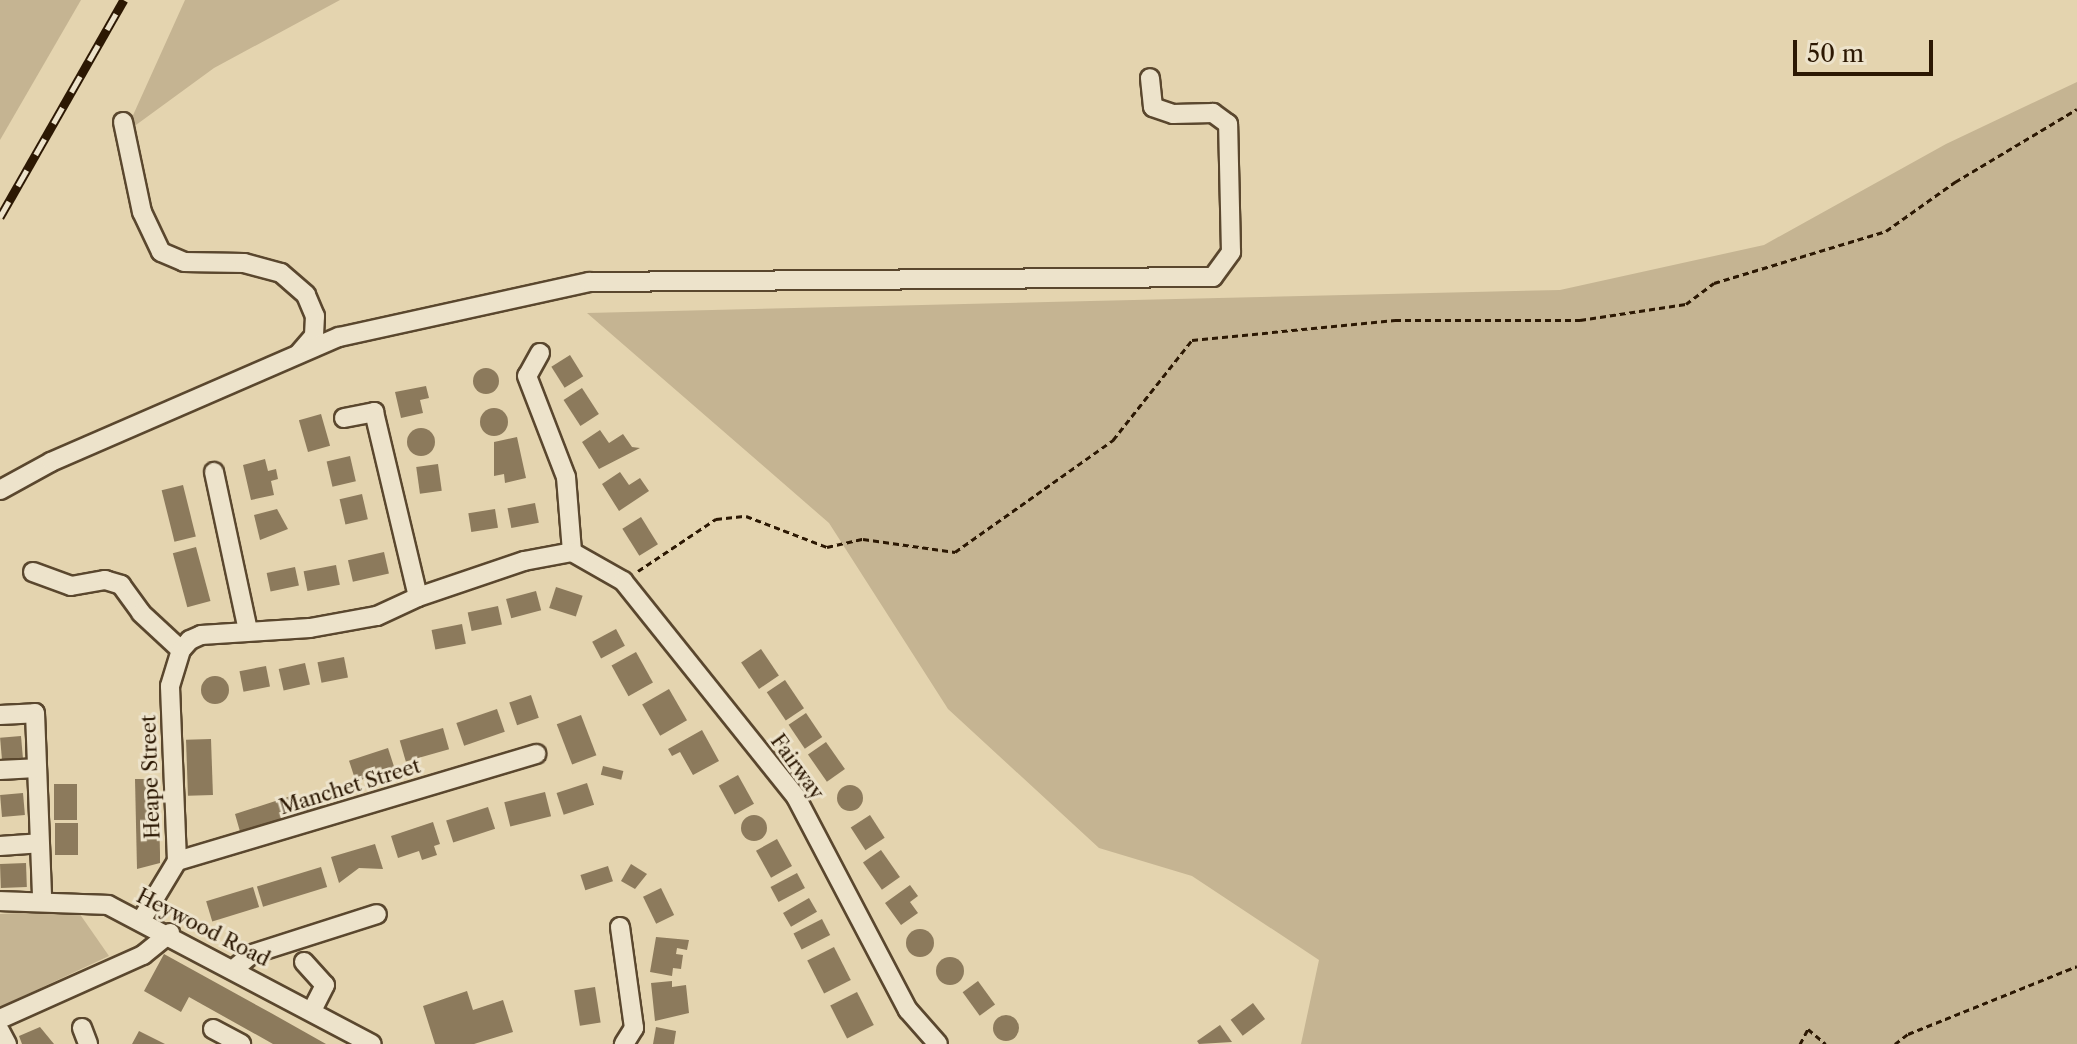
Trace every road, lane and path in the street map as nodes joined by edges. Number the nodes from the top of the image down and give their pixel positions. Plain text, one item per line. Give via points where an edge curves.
1 (1150, 78) dead end
2 (2077, 109) edge
3 (123, 122) dead end
4 (540, 353) dead end
5 (294, 357) junction
6 (344, 418) dead end
7 (214, 472) dead end
8 (0, 490) edge
9 (572, 552) junction
10 (33, 572) dead end
11 (623, 581) junction
12 (418, 597) junction
13 (248, 631) junction
14 (181, 650) junction
15 (0, 715) edge
16 (536, 754) dead end
17 (36, 768) junction
18 (0, 770) edge
19 (39, 843) junction
20 (0, 846) edge
21 (177, 861) junction
22 (42, 899) junction
23 (0, 901) edge
24 (377, 914) dead end
25 (142, 919) junction
26 (620, 927) dead end
27 (170, 933) junction
28 (304, 962) dead end
29 (2077, 966) edge
30 (234, 969) junction
31 (312, 1011) junction
32 (0, 1019) edge
33 (213, 1029) dead end
34 (0, 1031) edge
35 (366, 1043) edge
36 (7, 1044) edge
37 (241, 1044) edge
38 (624, 1044) edge
39 (938, 1044) edge
40 (1800, 1044) edge
41 (1826, 1044) edge
42 (1895, 1044) edge

1 - 5 street via 1153,107 1173,114 1213,113 1228,124 1231,252 1213,277 589,282 339,337
2 - 11 path via 1955,182 1886,231 1714,283 1686,304 1580,320 1395,320 1192,340 1113,440 955,552 863,539 827,547 746,516 716,519
3 - 5 street via 142,212 161,252 184,262 244,263 281,273 310,303 316,328 309,346
4 - 9 street via 527,376 566,477
5 - 8 street
6 - 12 street via 374,412
7 - 13 street
9 - 11 street, Fairway
9 - 12 street via 524,561
10 - 14 street via 71,586 105,580 121,585 141,613
11 - 39 street, Fairway via 796,797 908,1010
12 - 13 street via 377,616 310,628
13 - 14 street via 201,635
14 - 21 street, Heape Street via 170,686
15 - 17 street via 35,713
16 - 21 street, Manchet Street
17 - 18 street
17 - 19 street
19 - 20 street
19 - 22 street
21 - 25 street, Heape Street
22 - 23 street, Heywood Road
22 - 25 street, Heywood Road via 91,900
24 - 30 street via 252,954
25 - 27 street, Heywood Road
26 - 38 street via 634,1028
27 - 30 street, Heywood Road
27 - 32 street via 143,955
28 - 31 street via 325,985
29 - 42 path via 1908,1034
30 - 31 street, Heywood Road
31 - 35 street, Heywood Road
33 - 37 street
34 - 36 street
40 - 41 path via 1808,1029

